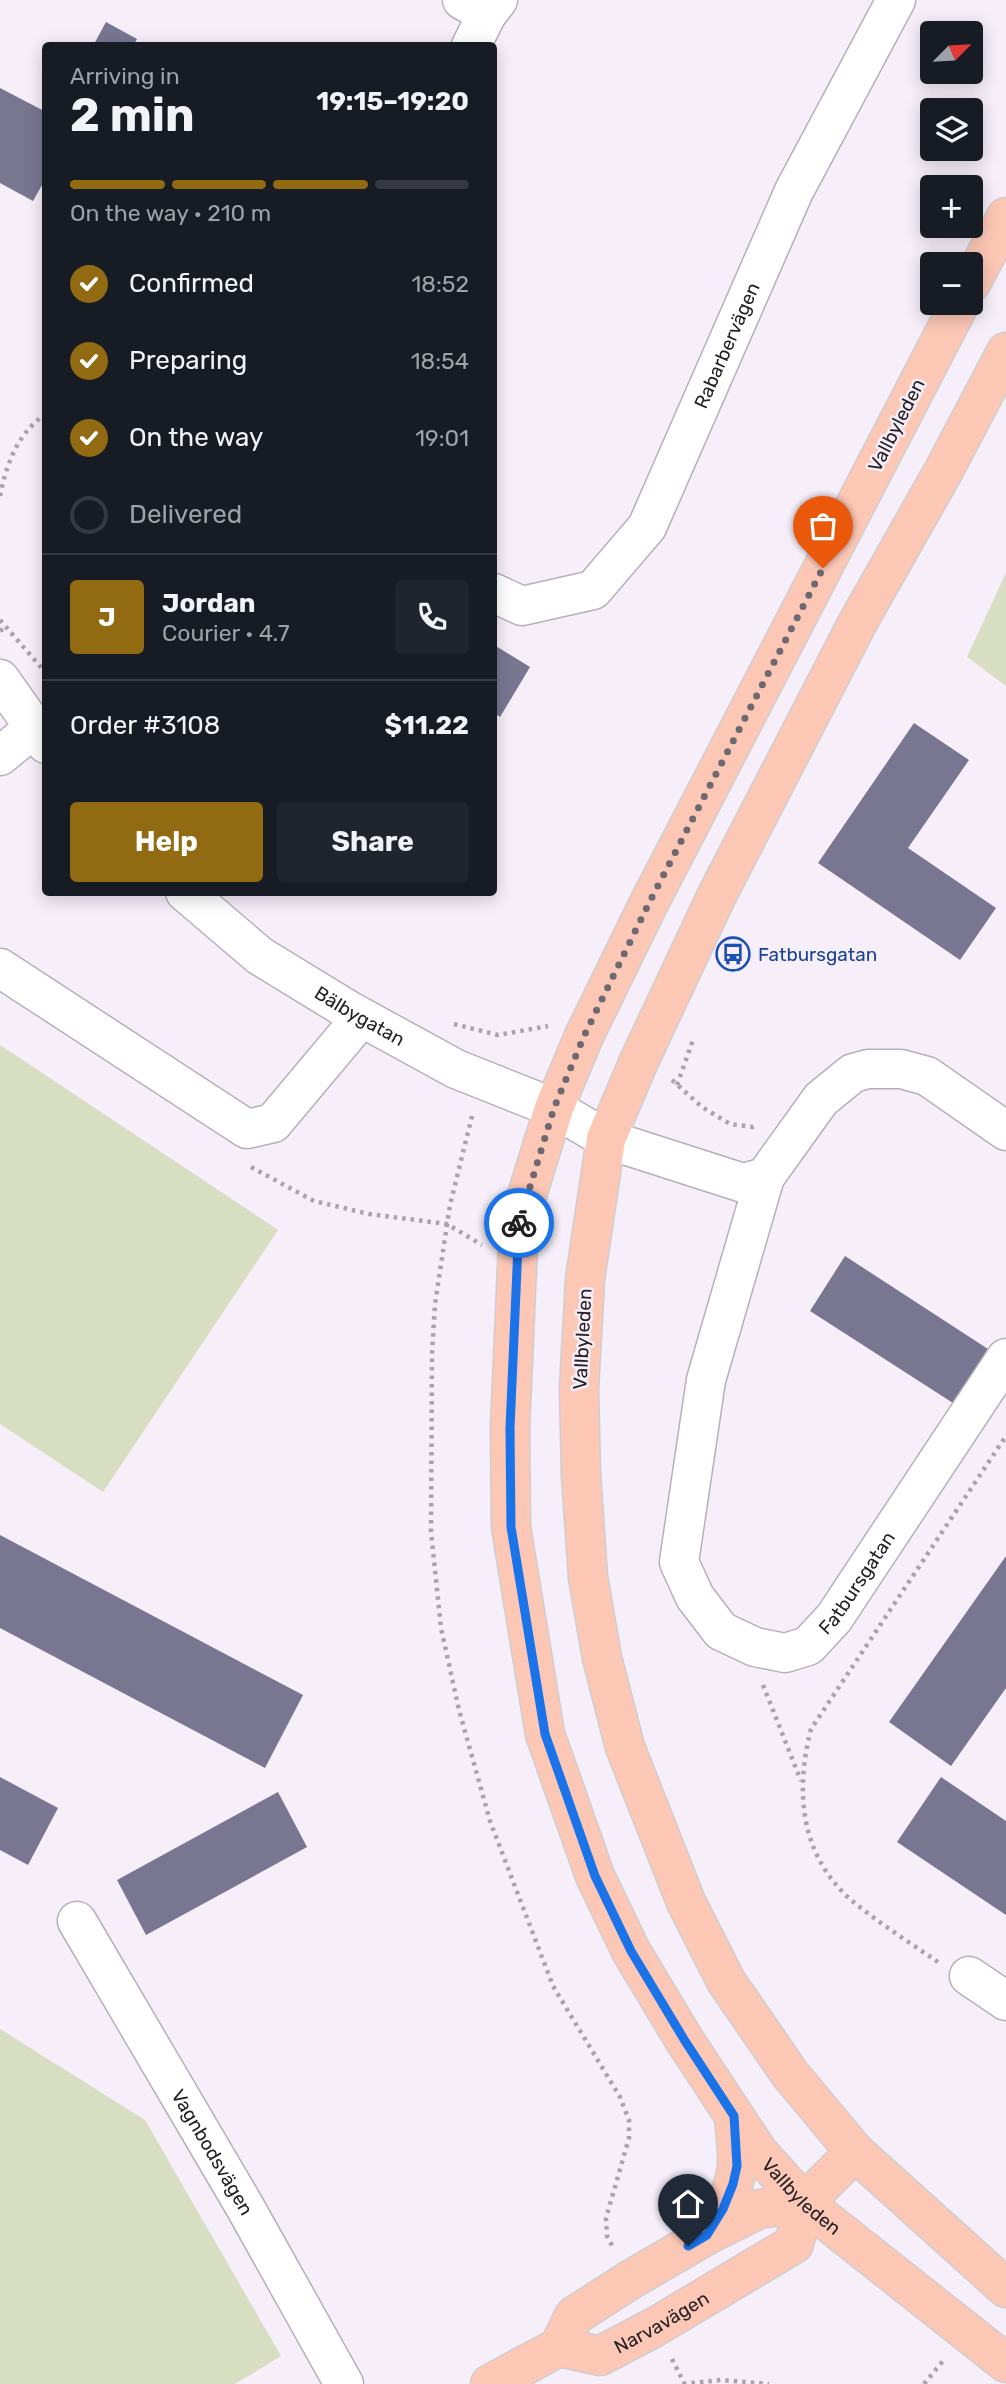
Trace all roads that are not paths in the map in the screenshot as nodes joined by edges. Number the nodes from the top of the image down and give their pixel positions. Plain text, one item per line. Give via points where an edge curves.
1 (896, 0) edge
2 (1006, 218) edge
3 (983, 260) edge
4 (954, 315) edge
5 (1006, 352) edge
6 (497, 594) edge
7 (0, 679) edge
8 (40, 736) edge
9 (0, 756) edge
10 (190, 896) edge
11 (0, 968) edge
12 (361, 1018) junction
13 (554, 1108) junction
14 (1006, 1130) edge
15 (606, 1139) junction
16 (765, 1177) junction
17 (1006, 1358) edge
18 (77, 1921) dead end
19 (969, 1976) road end
20 (1006, 2001) edge
21 (734, 2116) junction
22 (855, 2152) junction
23 (804, 2203) junction
24 (707, 2235) junction
25 (1006, 2288) edge
26 (559, 2347) junction
27 (1006, 2364) edge
28 (344, 2384) edge
29 (490, 2384) edge

1 - 6 street, Rabarbervägen via 794,191 647,527 593,590 522,606
2 - 3 main road
4 - 13 main road, Vallbyleden via 649,903
5 - 15 main road, Vallbyleden via 858,622 718,895
7 - 8 street
8 - 9 street
10 - 12 street, Bälbygatan via 260,956
11 - 12 street via 247,1129 273,1123
12 - 13 street, Bälbygatan via 456,1069
13 - 15 street
13 - 21 main road, Vallbyleden via 519,1222 510,1428 511,1527 545,1734 595,1876 631,1951
14 - 16 street, Fatbursgatan via 927,1076 901,1069 868,1069 853,1073 821,1099
15 - 16 street via 743,1183
15 - 22 main road, Vallbyleden via 585,1279 579,1389 588,1577 601,1658 625,1747 656,1828 686,1902 726,1981 790,2074
16 - 17 street, Fatbursgatan via 706,1380 679,1562 695,1597 721,1631 755,1647 785,1653 808,1646 835,1618
18 - 28 street, Vagnbodsvägen via 246,2207
19 - 20 street
21 - 23 main road, Vallbyleden via 758,2152
21 - 24 main road via 737,2166 733,2184
22 - 23 main road
22 - 25 main road, Vallbyleden
23 - 24 main road via 759,2209
23 - 26 main road, Narvavägen via 794,2244 655,2327 600,2356
23 - 27 main road, Vallbyleden
24 - 26 main road via 574,2316
26 - 29 main road

